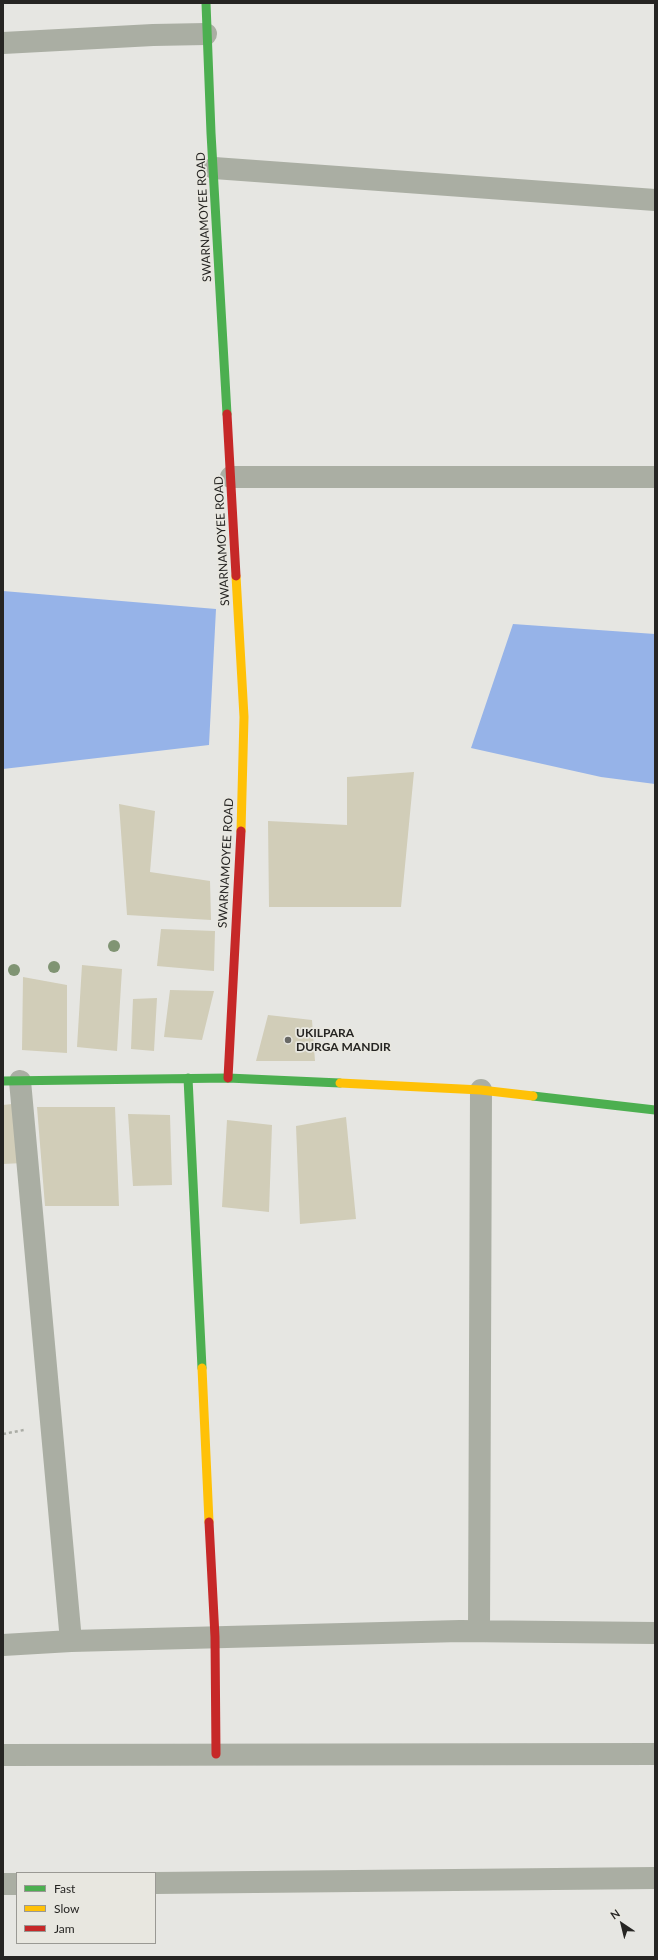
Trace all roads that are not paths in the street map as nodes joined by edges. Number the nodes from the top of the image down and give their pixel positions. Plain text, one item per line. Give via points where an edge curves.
1 (206, 3) edge
2 (206, 34) junction
3 (3, 43) edge
4 (214, 168) junction
5 (655, 200) edge
6 (231, 477) junction
7 (655, 477) edge
8 (188, 1078) junction
9 (228, 1078) junction
10 (11, 1081) edge
11 (481, 1090) junction
12 (655, 1110) edge
13 (479, 1631) junction
14 (655, 1633) edge
15 (215, 1637) junction
16 (71, 1641) junction
17 (3, 1645) edge
18 (216, 1754) junction
19 (655, 1754) edge
20 (3, 1755) edge
21 (655, 1878) edge
22 (156, 1883) edge
23 (3, 1884) edge
24 (16, 1884) edge

1 - 2 street, SWARNAMOYEE ROAD
2 - 3 street
2 - 4 street, SWARNAMOYEE ROAD
4 - 5 street
4 - 6 street, SWARNAMOYEE ROAD
6 - 7 street
6 - 9 street, SWARNAMOYEE ROAD via 244,717
8 - 9 street
8 - 10 street
8 - 15 street
9 - 11 street
10 - 16 street
11 - 12 street
11 - 13 street
13 - 14 street
13 - 15 street
15 - 16 street
15 - 18 street
16 - 17 street
18 - 19 street
18 - 20 street
21 - 22 street
23 - 24 street

